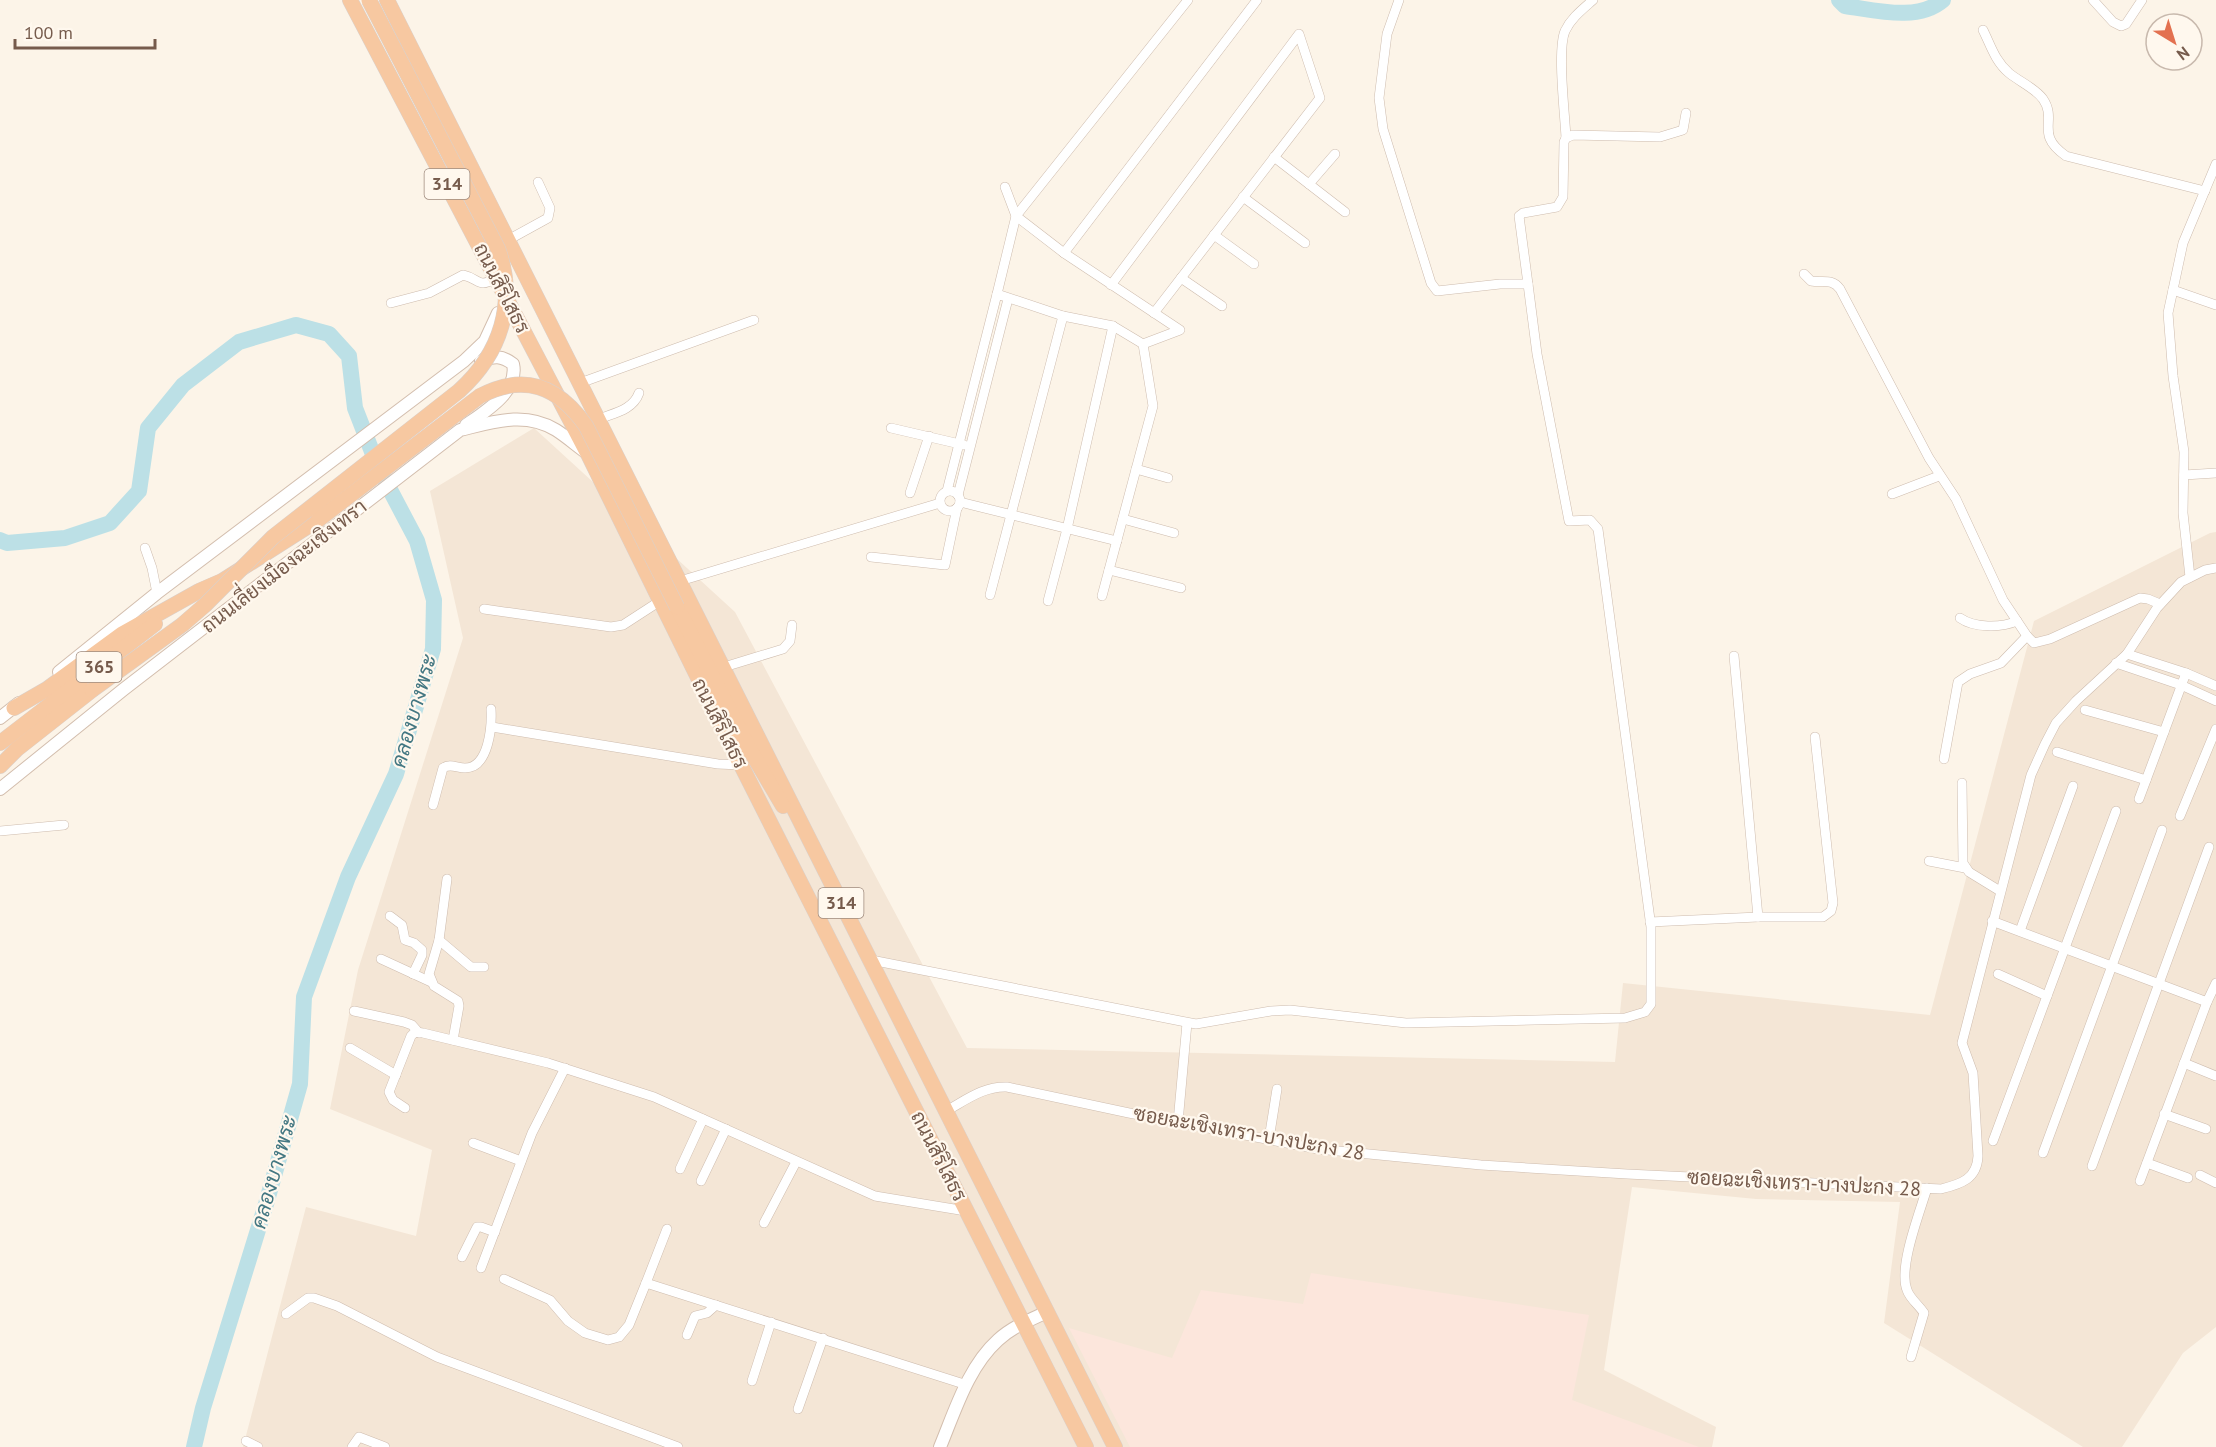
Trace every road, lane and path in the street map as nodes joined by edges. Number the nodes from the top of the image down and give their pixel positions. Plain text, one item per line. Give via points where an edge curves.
1 (350, 0) edge
2 (369, 0) edge
3 (387, 0) edge
4 (1188, 0) edge
5 (1257, 0) edge
6 (1399, 0) edge
7 (1593, 0) edge
8 (2092, 0) edge
9 (2142, 0) edge
10 (1983, 30) dead end
11 (1686, 112) dead end
12 (1566, 138) junction
13 (1335, 154) dead end
14 (1274, 157) junction
15 (2216, 164) edge
16 (538, 182) dead end
17 (1309, 184) junction
18 (1005, 187) dead end
19 (2205, 191) junction
20 (1243, 197) junction
21 (1345, 212) dead end
22 (1016, 216) junction
23 (1214, 235) junction
24 (508, 240) junction
25 (1305, 243) dead end
26 (1064, 253) junction
27 (1254, 264) dead end
28 (1804, 274) dead end
29 (1181, 278) junction
30 (499, 282) junction
31 (1111, 285) junction
32 (1528, 285) junction
33 (2173, 290) junction
34 (997, 294) junction
35 (1008, 299) junction
36 (391, 303) dead end
37 (2216, 305) edge
38 (1222, 306) dead end
39 (1154, 313) junction
40 (1063, 316) junction
41 (754, 320) dead end
42 (549, 322) junction
43 (1113, 326) junction
44 (527, 337) junction
45 (1143, 344) junction
46 (568, 358) junction
47 (544, 368) junction
48 (436, 381) junction
49 (580, 383) junction
50 (639, 393) dead end
51 (599, 419) junction
52 (891, 428) dead end
53 (460, 430) junction
54 (929, 436) junction
55 (960, 444) junction
56 (972, 446) junction
57 (588, 454) junction
58 (1136, 469) junction
59 (2216, 473) edge
60 (2184, 475) junction
61 (1939, 476) junction
62 (1168, 478) dead end
63 (947, 491) junction
64 (910, 493) dead end
65 (1892, 494) dead end
66 (958, 502) junction
67 (940, 503) junction
68 (1011, 515) junction
69 (1123, 519) junction
70 (1067, 529) junction
71 (1174, 533) dead end
72 (1117, 541) junction
73 (145, 548) dead end
74 (871, 557) dead end
75 (2216, 568) edge
76 (1109, 570) junction
77 (2190, 577) junction
78 (680, 581) junction
79 (1181, 588) dead end
80 (199, 591) junction
81 (157, 593) junction
82 (990, 595) dead end
83 (1102, 596) dead end
84 (660, 601) junction
85 (1048, 601) dead end
86 (2160, 604) junction
87 (484, 609) dead end
88 (1960, 618) dead end
89 (2017, 621) junction
90 (792, 625) dead end
91 (2027, 636) junction
92 (2127, 654) junction
93 (1734, 656) dead end
94 (2116, 663) junction
95 (724, 667) junction
96 (2186, 673) junction
97 (2181, 685) junction
98 (2216, 686) edge
99 (2216, 701) edge
100 (14, 708) junction
101 (491, 709) dead end
102 (2085, 710) dead end
103 (0, 718) edge
104 (492, 727) junction
105 (2216, 729) edge
106 (2164, 732) junction
107 (1815, 736) dead end
108 (0, 743) edge
109 (2057, 752) dead end
110 (1944, 759) dead end
111 (0, 764) edge
112 (741, 765) junction
113 (2146, 780) junction
114 (1962, 783) dead end
115 (2073, 786) dead end
116 (0, 789) edge
117 (2139, 799) dead end
118 (433, 805) dead end
119 (2116, 811) dead end
120 (2180, 816) dead end
121 (64, 825) dead end
122 (2162, 830) dead end
123 (0, 831) edge
124 (2210, 847) dead end
125 (1929, 861) dead end
126 (824, 868) junction
127 (1965, 868) junction
128 (447, 879) dead end
129 (2000, 891) junction
130 (390, 916) dead end
131 (1758, 917) junction
132 (1992, 921) junction
133 (1650, 922) junction
134 (2020, 931) junction
135 (439, 940) junction
136 (2065, 949) junction
137 (381, 959) dead end
138 (871, 960) junction
139 (2110, 966) junction
140 (484, 967) dead end
141 (413, 974) junction
142 (1998, 974) dead end
143 (431, 982) junction
144 (2158, 984) junction
145 (2215, 988) edge
146 (2047, 996) junction
147 (2207, 1002) junction
148 (354, 1011) dead end
149 (1187, 1023) junction
150 (419, 1032) junction
151 (453, 1040) junction
152 (350, 1048) dead end
153 (2184, 1063) junction
154 (565, 1068) junction
155 (396, 1075) junction
156 (2216, 1076) edge
157 (1277, 1089) dead end
158 (405, 1108) dead end
159 (946, 1111) junction
160 (2164, 1114) junction
161 (704, 1119) junction
162 (1178, 1122) junction
163 (726, 1129) junction
164 (2205, 1129) dead end
165 (1269, 1139) junction
166 (1993, 1141) dead end
167 (473, 1143) dead end
168 (2043, 1153) dead end
169 (521, 1161) junction
170 (796, 1162) junction
171 (2147, 1163) junction
172 (2092, 1166) dead end
173 (680, 1169) dead end
174 (2200, 1175) dead end
175 (2188, 1178) dead end
176 (700, 1181) dead end
177 (2140, 1181) dead end
178 (2216, 1183) edge
179 (1927, 1188) junction
180 (966, 1211) junction
181 (764, 1223) dead end
182 (667, 1229) dead end
183 (495, 1232) junction
184 (462, 1257) dead end
185 (481, 1268) dead end
186 (504, 1279) dead end
187 (646, 1283) junction
188 (716, 1305) junction
189 (1047, 1312) junction
190 (286, 1314) dead end
191 (771, 1322) junction
192 (1023, 1323) junction
193 (687, 1335) dead end
194 (823, 1338) junction
195 (1911, 1357) dead end
196 (752, 1381) dead end
197 (967, 1385) junction
198 (798, 1409) dead end
199 (246, 1441) dead end
200 (258, 1447) edge
201 (352, 1447) edge
202 (386, 1447) edge
203 (678, 1447) edge
204 (940, 1447) edge
205 (1086, 1447) edge
206 (1115, 1447) edge

1 - 30 highway, ถนนสิริโสธร / 314
2 - 111 highway, bridge via 498,249 507,290 499,333 484,364 459,391 273,537 182,625
3 - 24 highway, ถนนสิริโสธร / 314
4 - 22 street
5 - 26 street
6 - 32 street via 1387,34 1379,98 1383,129 1431,283 1437,291
7 - 12 street via 1564,32
8 - 9 street via 2121,26
10 - 19 street via 1996,59 2043,99 2049,140 2057,150 2066,156
11 - 12 street via 1683,130 1660,137
12 - 32 street via 1560,203 1519,216
13 - 17 street
14 - 17 street
14 - 20 street
14 - 31 street via 1320,98 1299,34
15 - 19 street
16 - 24 street via 550,214 543,222
17 - 21 street
18 - 22 street
19 - 33 street via 2183,243
20 - 23 street
20 - 25 street
22 - 26 street
22 - 34 street
23 - 27 street
23 - 29 street
24 - 42 highway, ถนนสิริโสธร / 314
26 - 31 street
28 - 61 street via 1811,281 1836,283
29 - 38 street
29 - 39 street
30 - 36 street via 480,285 464,275 429,293
30 - 44 highway, ถนนสิริโสธร / 314
30 - 48 main road, 365 via 495,322 485,341
31 - 39 street
32 - 133 street via 1569,521 1590,520 1598,529
33 - 37 street
33 - 60 street via 2168,313
34 - 35 street
34 - 55 street
35 - 40 street
35 - 56 street
39 - 45 street via 1180,330
40 - 43 street
40 - 68 street
41 - 49 street
42 - 44 highway via 543,335
42 - 46 highway, ถนนสิริโสธร / 314
43 - 45 street
43 - 70 street
44 - 47 highway, ถนนสิริโสธร / 314
45 - 58 street via 1153,406
46 - 47 highway via 551,357
46 - 49 highway, ถนนสิริโสธร / 314
47 - 57 highway, ถนนสิริโสธร / 314
48 - 53 main road via 490,357 499,356 513,364 515,373 506,391 493,406
48 - 81 main road, 365
49 - 51 highway, ถนนสิริโสธร / 314
50 - 51 street via 629,407
51 - 78 highway, ถนนสิริโสธร / 314
52 - 54 street
53 - 57 main road, ถนนเลี่ยงเมืองฉะเชิงเทรา / 365 via 515,418 530,420 555,429
53 - 116 main road, ถนนเลี่ยงเมืองฉะเชิงเทรา / 365 via 124,688
54 - 55 street
54 - 64 street
55 - 56 street
55 - 63 street
56 - 66 street
57 - 84 highway, ถนนสิริโสธร / 314
58 - 62 street
58 - 69 street
59 - 60 street
60 - 77 street via 2183,513
61 - 65 street
61 - 89 street via 1956,499 2003,600
63 - 66 street via 953,491
63 - 67 street
66 - 67 street via 947,510
66 - 68 street
66 - 74 street via 945,566
67 - 78 street
68 - 70 street
68 - 82 street
69 - 71 street
69 - 72 street
70 - 72 street
70 - 85 street
72 - 76 street
73 - 81 street
75 - 77 street, ซอยฉะเชิงเทรา-บางปะกง 28
76 - 79 street
76 - 83 street
77 - 86 street, ซอยฉะเชิงเทรา-บางปะกง 28
78 - 95 highway, ถนนสิริโสธร / 314
80 - 100 highway via 122,634
80 - 108 highway, ถนนเลี่ยงเมืองฉะเชิงเทรา / 365
80 - 126 highway, bridge via 222,581 318,520 480,396 502,386 531,385 559,397 586,426 750,750
81 - 100 main road, 365
84 - 87 street via 623,625 611,627
84 - 112 highway, ถนนสิริโสธร / 314
86 - 91 street via 2140,598 2050,639 2034,643
86 - 92 street, ซอยฉะเชิงเทรา-บางปะกง 28
88 - 89 street via 1966,623 2002,626
89 - 91 street
90 - 95 street via 790,641 783,650
91 - 110 street via 2001,663 1958,682
92 - 94 street, ซอยฉะเชิงเทรา-บางปะกง 28
92 - 96 street
93 - 131 street
94 - 97 street
94 - 129 street, ซอยฉะเชิงเทรา-บางปะกง 28 via 2056,723 2045,744 2031,775
95 - 126 highway, ถนนสิริโสธร / 314
96 - 97 street
96 - 98 street
97 - 99 street
97 - 106 street
100 - 103 main road, 365
101 - 104 street
102 - 106 street
104 - 112 street
104 - 118 street via 487,746 474,767 443,768
105 - 120 street
106 - 113 street
107 - 131 street via 1831,911 1823,917
109 - 113 street
112 - 180 highway, ถนนสิริโสธร / 314
113 - 117 street
114 - 127 street
115 - 134 street
119 - 136 street
121 - 123 street
122 - 139 street
124 - 144 street
125 - 127 street
126 - 138 highway, ถนนสิริโสธร / 314
127 - 129 street
128 - 135 street
129 - 132 street, ซอยฉะเชิงเทรา-บางปะกง 28
130 - 141 street via 402,925 405,940 422,950
131 - 133 street
132 - 134 street
132 - 179 street, ซอยฉะเชิงเทรา-บางปะกง 28 via 1962,1043 1973,1073 1978,1164 1959,1185
133 - 149 street via 1651,1004 1645,1012 1625,1018 1406,1023 1290,1010
134 - 136 street
135 - 140 street via 471,967
135 - 143 street via 429,974
136 - 139 street
136 - 146 street
137 - 141 street
138 - 149 street
138 - 159 highway, ถนนสิริโสธร / 314
139 - 144 street
139 - 168 street
141 - 143 street
142 - 146 street
143 - 151 street via 458,1001
144 - 147 street
144 - 172 street
145 - 147 street
146 - 166 street
147 - 153 street
148 - 150 street via 404,1022
149 - 162 street
150 - 151 street
150 - 155 street via 411,1036
151 - 154 street
152 - 155 street
153 - 156 street
153 - 160 street
154 - 161 street via 654,1097
154 - 169 street
155 - 158 street via 389,1092
157 - 165 street
159 - 162 street, ซอยฉะเชิงเทรา-บางปะกง 28 via 977,1094 1007,1087
159 - 189 highway, ถนนสิริโสธร / 314
160 - 164 street
160 - 171 street
161 - 163 street
161 - 173 street
162 - 165 street, ซอยฉะเชิงเทรา-บางปะกง 28
163 - 170 street
163 - 176 street
165 - 179 street, ซอยฉะเชิงเทรา-บางปะกง 28 via 1318,1149 1481,1165
167 - 169 street
169 - 183 street
170 - 180 street via 875,1196
170 - 181 street
171 - 175 street
171 - 177 street
174 - 178 street
179 - 195 street via 1905,1274 1907,1293 1924,1313
180 - 192 highway, ถนนสิริโสธร / 314
182 - 187 street
183 - 184 street via 477,1227
183 - 185 street
186 - 187 street via 550,1300 585,1333 608,1340 619,1337 629,1325
187 - 188 street
188 - 191 street
188 - 193 street via 708,1313 695,1316
189 - 192 main road
189 - 206 highway, ถนนสิริโสธร / 314
190 - 203 street via 314,1298 437,1357
191 - 194 street
191 - 196 street
192 - 197 main road via 986,1352
192 - 205 highway, ถนนสิริโสธร / 314
194 - 197 street
194 - 198 street
197 - 204 main road
199 - 200 street
201 - 202 street via 359,1437

